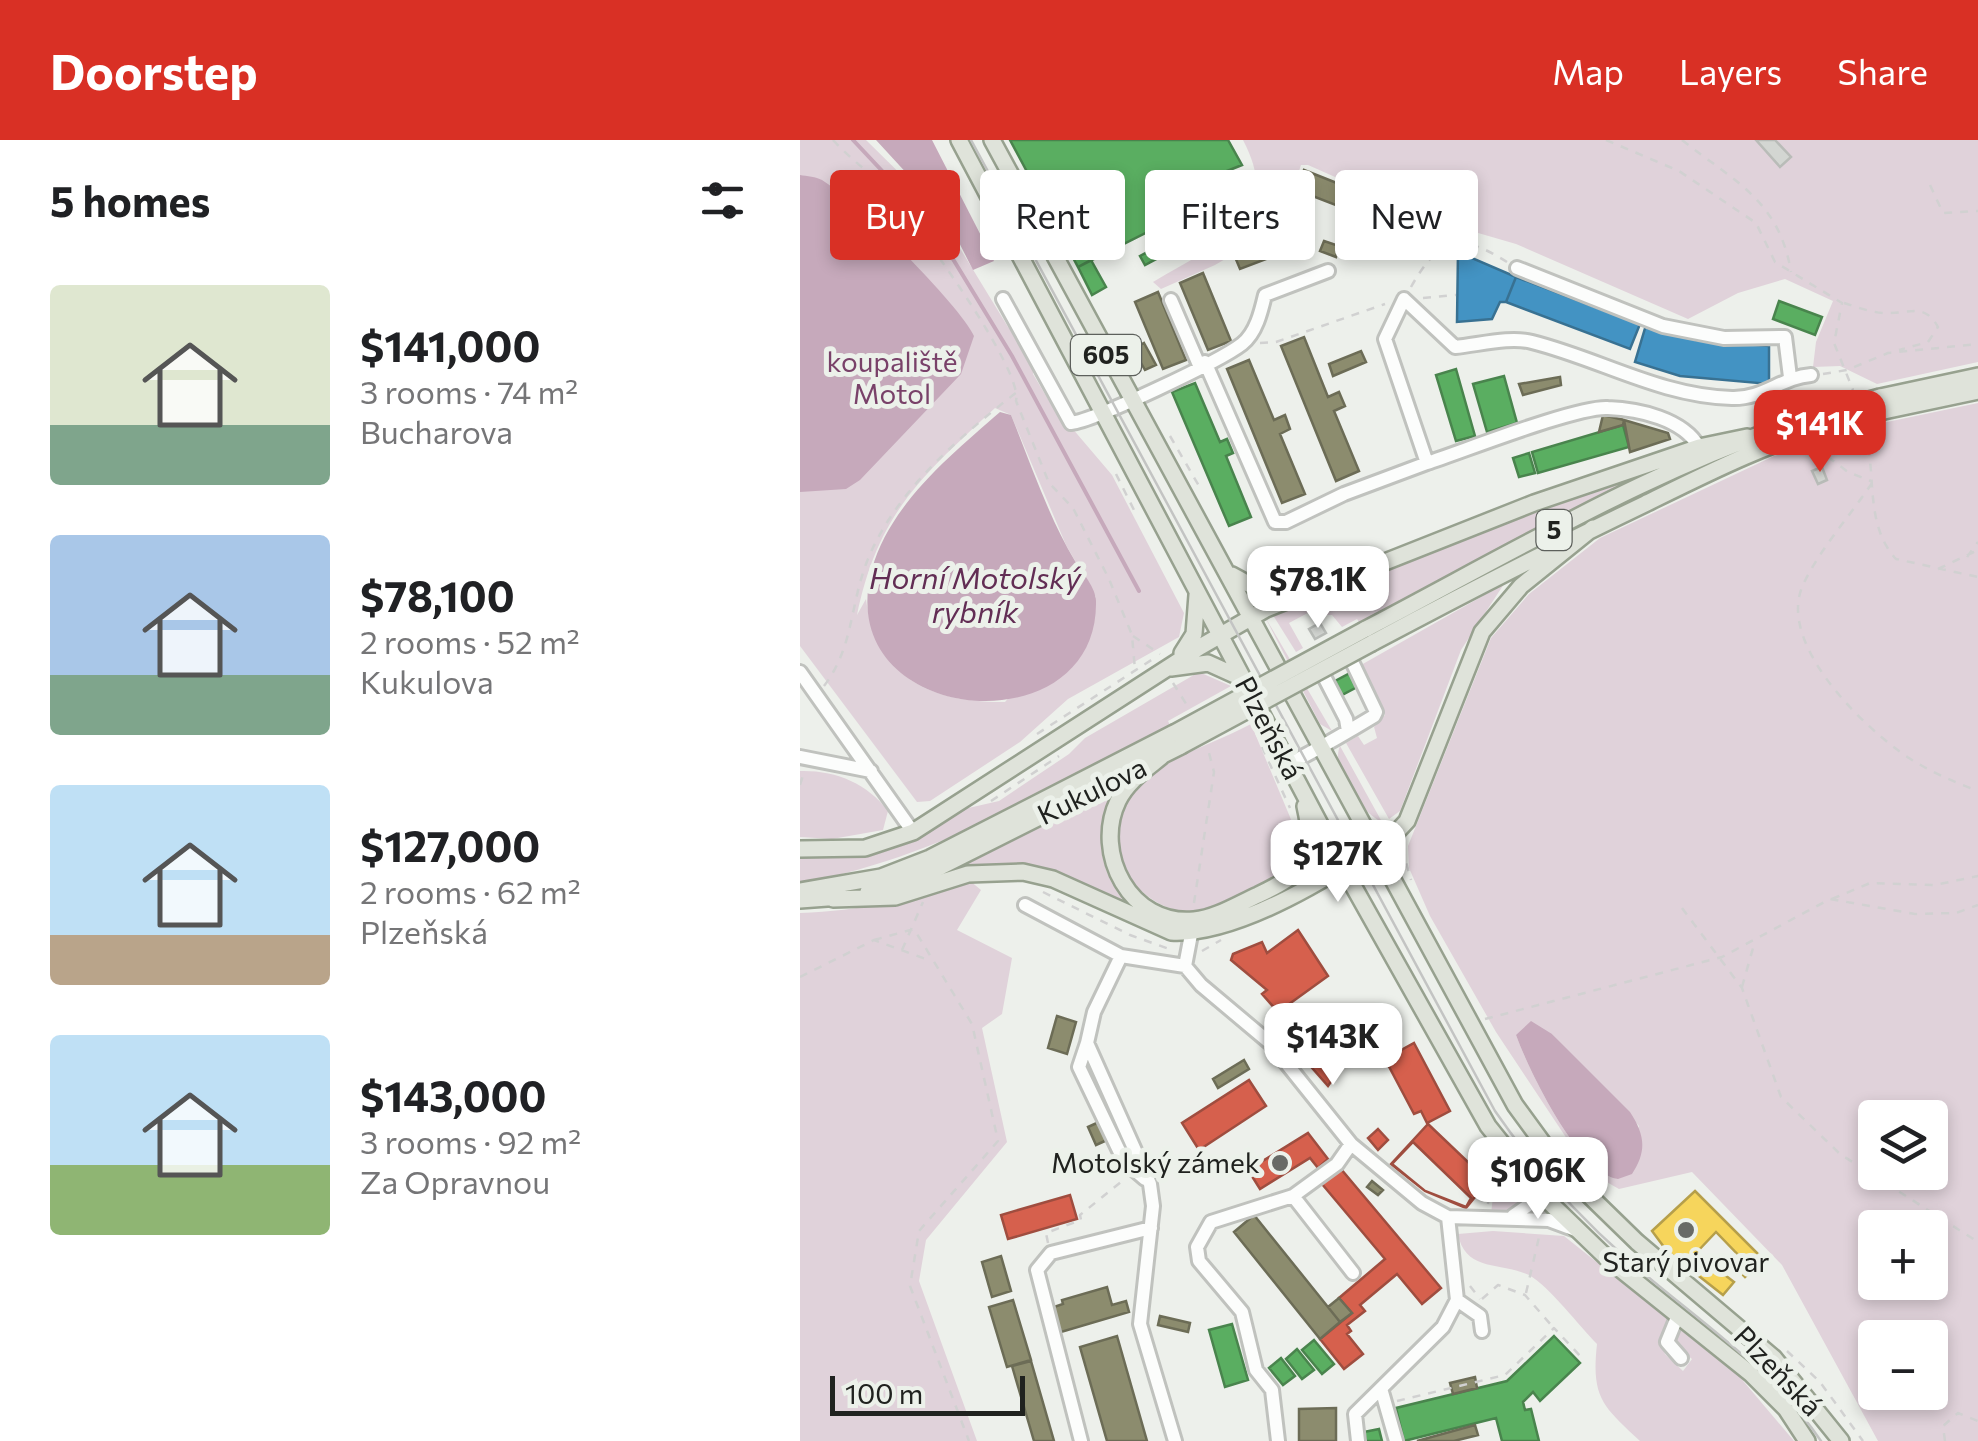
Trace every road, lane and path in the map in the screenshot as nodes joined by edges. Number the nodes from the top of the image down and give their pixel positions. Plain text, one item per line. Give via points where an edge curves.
1 (832, 140) edge
2 (959, 140) edge
3 (992, 140) edge
4 (1606, 140) edge
5 (1682, 140) edge
6 (1930, 185) dead end
7 (1978, 212) edge
8 (1516, 268) joint
9 (1328, 271) dead end
10 (1791, 272) junction
11 (1456, 295) dead end
12 (1404, 299) junction
13 (1003, 300) dead end
14 (1171, 300) dead end
15 (1842, 303) junction
16 (1243, 343) junction
17 (1978, 344) edge
18 (1888, 353) junction
19 (1202, 364) junction
20 (1847, 370) junction
21 (1811, 375) joint
22 (1978, 376) edge
23 (1790, 377) junction
24 (1978, 391) edge
25 (1018, 392) junction
26 (1131, 399) junction
27 (1882, 404) junction
28 (1106, 414) junction
29 (1835, 417) junction
30 (1806, 432) junction
31 (1747, 437) junction
32 (1176, 444) dead end
33 (1698, 446) junction
34 (1427, 463) junction
35 (1116, 474) dead end
36 (1872, 482) junction
37 (1199, 486) dead end
38 (1137, 516) dead end
39 (1594, 528) junction
40 (1978, 542) edge
41 (1978, 550) edge
42 (1966, 558) junction
43 (1226, 568) junction
44 (1937, 570) junction
45 (1978, 577) edge
46 (1334, 579) junction
47 (1196, 591) junction
48 (1252, 617) junction
49 (1132, 635) junction
50 (1220, 636) junction
51 (1368, 637) junction
52 (1134, 670) junction
53 (800, 672) edge
54 (1168, 676) junction
55 (823, 687) dead end
56 (1248, 688) junction
57 (1189, 708) dead end
58 (1348, 732) junction
59 (1036, 735) dead end
60 (1178, 739) junction
61 (1260, 742) dead end
62 (1320, 747) junction
63 (1210, 754) dead end
64 (1160, 757) junction
65 (804, 759) edge
66 (1289, 764) junction
67 (871, 771) junction
68 (800, 785) edge
69 (1301, 787) junction
70 (1978, 791) edge
71 (1293, 815) dead end
72 (913, 832) junction
73 (1374, 848) junction
74 (1402, 848) dead end
75 (800, 849) edge
76 (1342, 866) junction
77 (1978, 876) edge
78 (1414, 889) dead end
79 (801, 893) edge
80 (925, 896) dead end
81 (832, 899) junction
82 (1830, 900) junction
83 (1025, 905) dead end
84 (1978, 905) edge
85 (1682, 908) dead end
86 (1193, 927) junction
87 (914, 929) junction
88 (874, 940) junction
89 (1756, 940) junction
90 (902, 950) junction
91 (1120, 956) junction
92 (1722, 958) junction
93 (934, 963) junction
94 (1185, 966) junction
95 (800, 977) edge
96 (1742, 988) junction
97 (1478, 1021) dead end
98 (1087, 1043) junction
99 (1351, 1144) junction
100 (1135, 1170) junction
101 (1530, 1178) junction
102 (1150, 1184) junction
103 (1292, 1196) junction
104 (1448, 1216) junction
105 (1511, 1217) junction
106 (1541, 1226) dead end
107 (1151, 1228) junction
108 (1579, 1231) junction
109 (1978, 1242) edge
110 (1051, 1253) junction
111 (1353, 1272) dead end
112 (1467, 1281) dead end
113 (1526, 1294) junction
114 (1457, 1300) junction
115 (1477, 1304) junction
116 (1678, 1316) junction
117 (1554, 1328) junction
118 (1482, 1331) dead end
119 (1786, 1350) dead end
120 (1681, 1358) dead end
121 (1583, 1360) dead end
122 (1384, 1398) junction
123 (1976, 1418) edge
124 (968, 1441) edge
125 (1081, 1441) edge
126 (1174, 1441) edge
127 (1278, 1441) edge
128 (1358, 1441) edge
129 (1396, 1441) edge
130 (1807, 1441) edge
131 (1841, 1441) edge
132 (1863, 1441) edge
133 (1945, 1441) edge

1 - 25 path via 888,191 976,313
2 - 28 main road, Plzeňská / 605
3 - 26 main road, Plzeňská / 605
4 - 10 path via 1678,171 1756,223 1775,262
5 - 10 path via 1771,214 1786,241
6 - 7 path via 1943,213
8 - 12 path via 1459,240 1438,250
8 - 23 street via 1663,326 1724,338 1785,337
9 - 16 street via 1265,296
10 - 15 path
11 - 12 path
12 - 16 path via 1276,342
12 - 23 street via 1455,347 1528,340 1678,392 1733,398 1777,388
12 - 34 street via 1385,339
13 - 28 street via 1071,423
14 - 19 street
15 - 18 path via 1884,314 1920,309 1932,316 1938,327 1928,342
15 - 20 path via 1834,343
16 - 19 street
17 - 18 path
18 - 20 path
19 - 26 street
19 - 34 street via 1275,522
20 - 21 path
21 - 23 street
22 - 27 main road, 5
24 - 27 main road, 5
25 - 49 path via 1049,483 1073,508
25 - 55 path via 933,466 897,510 866,563 851,637
26 - 28 street
26 - 43 main road, Plzeňská / 605
27 - 29 main road, 5, bridge
28 - 47 main road, Plzeňská / 605
29 - 30 main road, 5
29 - 31 main road, 5
30 - 36 path via 1817,452
30 - 39 main road, 5
31 - 33 main road
31 - 51 main road, 5 via 1573,520
32 - 37 path
33 - 34 street via 1672,422 1605,407
33 - 46 main road
35 - 38 path
36 - 44 path via 1876,525 1888,550 1896,559
36 - 70 path via 1801,588 1810,659 1905,756
39 - 51 main road, 5
39 - 73 main road via 1521,586 1482,632 1407,820
40 - 42 path
41 - 42 path
42 - 44 path
43 - 46 main road via 1265,593
43 - 48 main road, Plzeňská / 605
44 - 45 path
46 - 48 main road
47 - 50 main road, Plzeňská / 605
47 - 54 main road via 1192,641
48 - 50 main road
48 - 62 main road, Plzeňská / 605
49 - 52 path
49 - 52 path via 1160,654
50 - 54 main road
50 - 56 main road, Plzeňská / 605
51 - 60 main road, Kukulova / 5, bridge
52 - 59 path
53 - 67 street
54 - 56 main road via 1214,664
54 - 57 path
54 - 72 main road
56 - 66 main road, Plzeňská / 605
58 - 58 street via 1376,712 1346,649 1317,663
58 - 62 street
60 - 64 main road, Kukulova / 5
60 - 79 main road, Kukulova / 5 via 930,858
61 - 71 path
62 - 66 street
62 - 73 main road, Plzeňská / 605
63 - 86 path via 1214,772
64 - 81 main road, Kukulova / 5 via 940,868
64 - 86 main road via 1124,790 1112,816 1109,851 1118,877 1139,902
65 - 67 street
65 - 68 path
66 - 69 main road, Plzeňská / 605
67 - 72 street
69 - 76 main road, Plzeňská / 605
69 - 86 main road via 1311,840 1302,868
72 - 75 main road via 864,848
73 - 76 main road
73 - 131 main road, Plzeňská / 605 via 1476,1039 1561,1168 1637,1242 1734,1318 1806,1393
74 - 78 path
76 - 86 main road via 1227,926
76 - 101 main road, Plzeňská / 605 via 1448,1062
77 - 82 path via 1935,885 1870,883
79 - 81 main road, Kukulova / 5
80 - 87 path
81 - 86 main road via 894,897 968,874 1008,870 1053,879 1152,926
82 - 84 path via 1915,914
82 - 89 path
83 - 91 street
85 - 92 path
86 - 94 street
87 - 88 path
87 - 90 path
87 - 93 path
88 - 90 path
88 - 95 path
89 - 92 path
89 - 96 path
90 - 93 path
91 - 94 street
91 - 98 street
92 - 96 path
92 - 97 path
93 - 124 path via 972,1024 998,1142 919,1231 910,1286
94 - 99 street via 1270,1043
96 - 109 path via 1781,1096 1840,1154
98 - 100 street via 1079,1066 1124,1161
98 - 102 street
99 - 103 street via 1336,1164
99 - 104 street via 1388,1180
100 - 102 street
100 - 110 path via 1081,1220 1046,1233
101 - 105 street via 1530,1204
101 - 108 main road, Plzeňská / 605
102 - 107 street
103 - 111 street
103 - 127 street via 1211,1222 1197,1247 1199,1261 1242,1312 1256,1370 1272,1390
104 - 105 street
104 - 114 street
105 - 108 street
106 - 113 path
107 - 110 street
107 - 126 street via 1140,1324
108 - 116 main road, Plzeňská / 605
110 - 125 street via 1038,1270
112 - 115 path
113 - 115 path via 1498,1284
113 - 117 path
114 - 115 street
114 - 122 street
115 - 118 street
116 - 120 street via 1667,1342
116 - 130 main road, Plzeňská / 605 via 1751,1374
117 - 121 path
117 - 122 path via 1505,1375
119 - 132 path via 1820,1382
122 - 128 street via 1355,1414
122 - 129 street
123 - 133 path via 1958,1413 1943,1426

